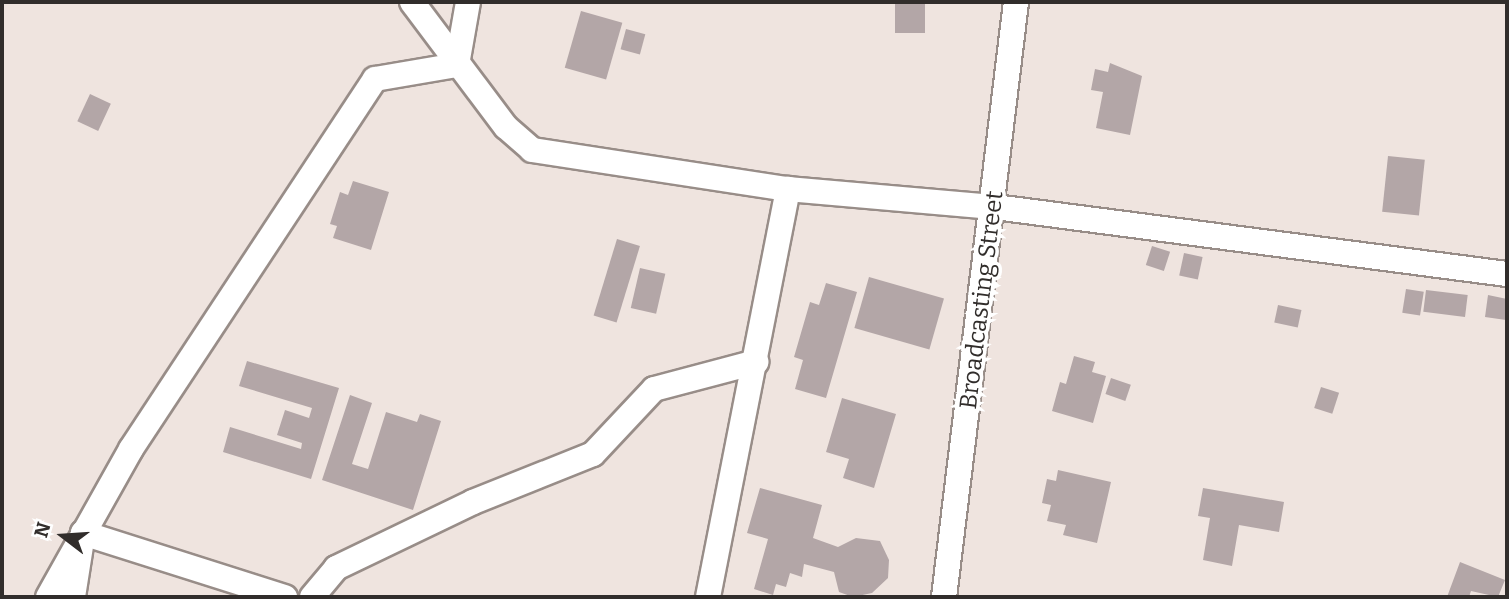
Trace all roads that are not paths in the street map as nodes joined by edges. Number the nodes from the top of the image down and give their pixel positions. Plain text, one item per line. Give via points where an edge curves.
1 (412, 2) edge
2 (468, 2) edge
3 (1016, 2) edge
4 (457, 65) junction
5 (788, 189) junction
6 (995, 207) junction
7 (1507, 274) edge
8 (756, 362) junction
9 (83, 533) junction
10 (48, 597) edge
11 (73, 597) edge
12 (285, 597) edge
13 (312, 597) edge
14 (708, 597) edge
15 (944, 597) edge

1 - 4 street
2 - 4 street
3 - 6 street, Broadcasting Street
4 - 5 street via 506,127 533,150
4 - 9 street via 375,79 131,449
5 - 6 street
5 - 8 street
6 - 7 street
6 - 15 street, Broadcasting Street
8 - 13 street via 654,389 593,454 472,502 336,568
8 - 14 street
9 - 10 street
9 - 11 street
9 - 12 street

